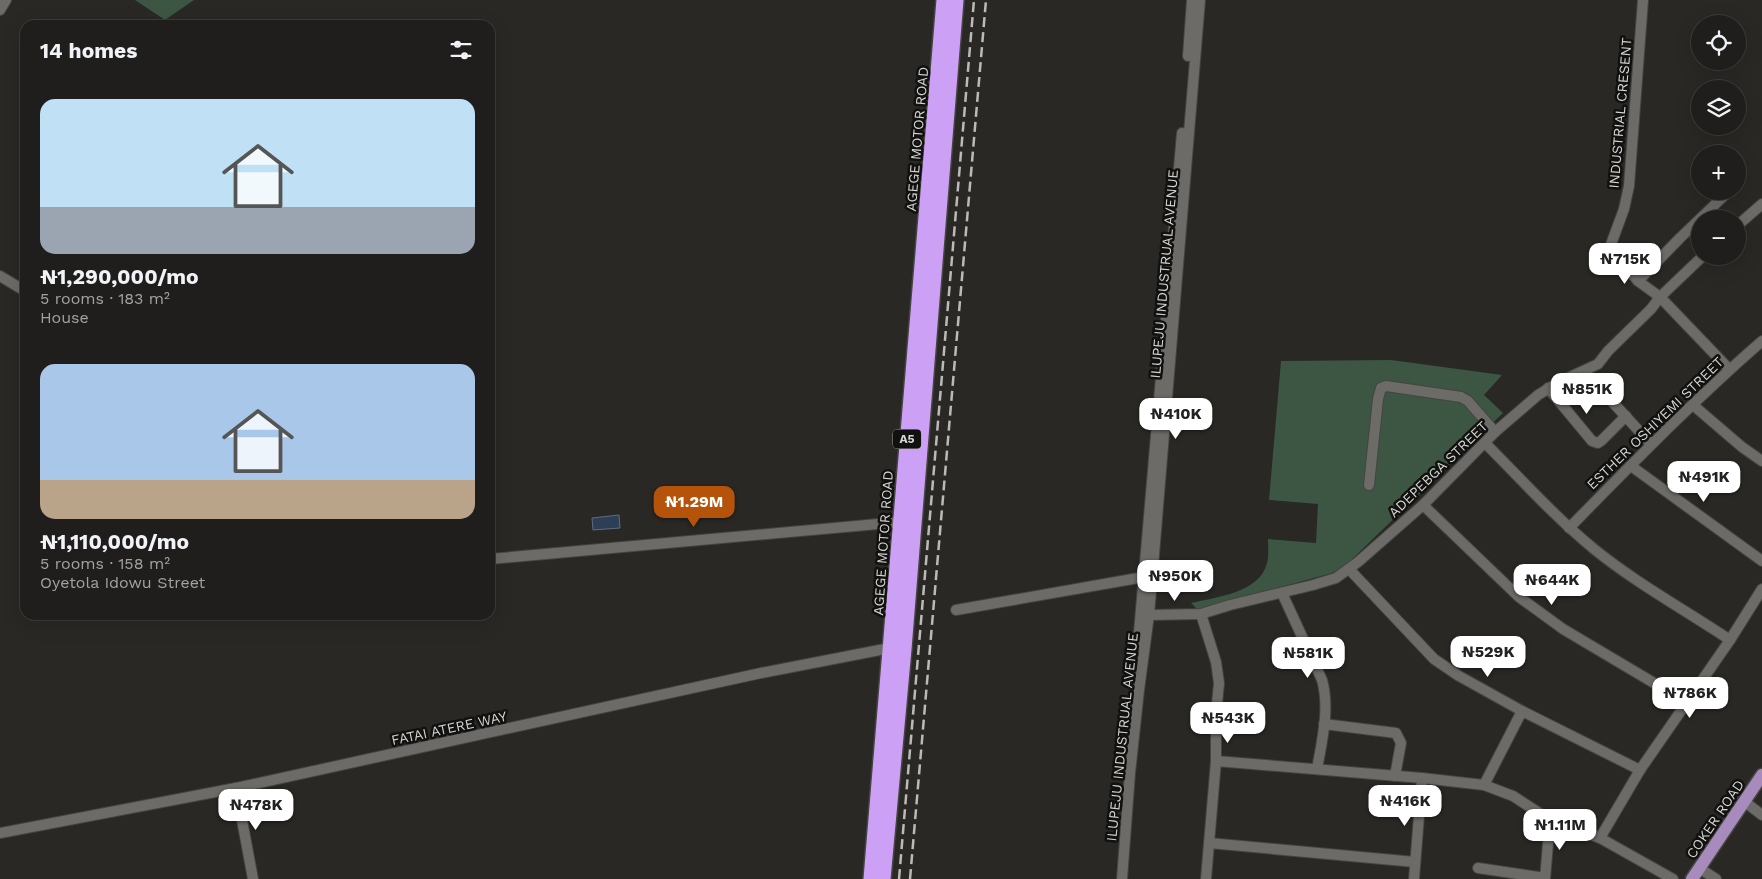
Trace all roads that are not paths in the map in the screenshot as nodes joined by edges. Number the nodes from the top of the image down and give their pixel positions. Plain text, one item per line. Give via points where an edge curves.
1 (6, 0) edge
2 (944, 0) edge
3 (956, 0) edge
4 (1192, 0) edge
5 (1200, 0) edge
6 (1643, 0) edge
7 (0, 10) edge
8 (1720, 200) edge
9 (1762, 204) edge
10 (1746, 218) edge
11 (1692, 265) edge
12 (0, 276) edge
13 (1638, 281) junction
14 (20, 288) edge
15 (1657, 295) junction
16 (1762, 341) edge
17 (1730, 369) junction
18 (1584, 371) junction
19 (1548, 388) junction
20 (1693, 405) junction
21 (1626, 416) junction
22 (1495, 432) junction
23 (1485, 443) junction
24 (1652, 444) junction
25 (1762, 461) edge
26 (1631, 466) junction
27 (1369, 485) dead end
28 (1423, 505) junction
29 (900, 522) junction
30 (1569, 528) junction
31 (495, 559) edge
32 (1762, 562) edge
33 (1349, 569) junction
34 (1144, 577) junction
35 (1762, 589) edge
36 (1282, 593) junction
37 (956, 610) dead end
38 (1201, 614) junction
39 (1149, 615) junction
40 (1730, 640) junction
41 (897, 649) junction
42 (1686, 702) junction
43 (1522, 711) junction
44 (1324, 724) junction
45 (1216, 761) junction
46 (1317, 769) junction
47 (1640, 770) junction
48 (1762, 775) edge
49 (1395, 776) junction
50 (1422, 778) junction
51 (1484, 785) junction
52 (236, 788) junction
53 (1745, 802) junction
54 (1762, 815) edge
55 (1550, 820) junction
56 (0, 833) edge
57 (1600, 838) junction
58 (1209, 843) junction
59 (1415, 862) junction
60 (1478, 868) dead end
61 (1700, 868) junction
62 (1545, 878) edge
63 (253, 879) edge
64 (871, 879) edge
65 (883, 879) edge
66 (1117, 879) edge
67 (1122, 879) edge
68 (1206, 879) edge
69 (1414, 879) edge
70 (1673, 879) edge
71 (1692, 879) edge
72 (1716, 879) edge

1 - 7 street
2 - 29 highway, AGEGE MOTOR ROAD / A5
3 - 41 highway, AGEGE MOTOR ROAD / A5
4 - 34 street, ILUPEJU INDUSTRUAL AVENUE
5 - 39 street, ILUPEJU INDUSTRUAL AVENUE
6 - 13 street, INDUSTRIAL CRESENT via 1629,186 1610,247
8 - 13 street
9 - 10 street
11 - 15 street, ADEPEBGA STREET
12 - 14 street
13 - 15 street
15 - 17 street
15 - 18 street, ADEPEBGA STREET via 1651,309 1598,364
16 - 17 street, ESTHER OSHIYEMI STREET
17 - 20 street, ESTHER OSHIYEMI STREET
18 - 19 street, ADEPEBGA STREET
18 - 21 street
19 - 21 street via 1592,441 1598,443
19 - 22 street, ADEPEBGA STREET
20 - 24 street, ESTHER OSHIYEMI STREET
20 - 25 street
21 - 24 street
22 - 23 street, ADEPEBGA STREET
22 - 27 street via 1468,400 1461,397 1386,386 1381,388
23 - 28 street, ADEPEBGA STREET
23 - 30 street
24 - 26 street, ESTHER OSHIYEMI STREET
26 - 30 street, ESTHER OSHIYEMI STREET
26 - 32 street
28 - 33 street, ADEPEBGA STREET
28 - 42 street via 1519,597 1564,629
29 - 31 street
29 - 41 highway, AGEGE MOTOR ROAD / A5 via 893,626
30 - 40 street via 1626,572
33 - 36 street, ADEPEBGA STREET via 1329,581
33 - 43 street via 1434,659
34 - 37 street
34 - 66 street, ILUPEJU INDUSTRUAL AVENUE
35 - 40 street
36 - 38 street, ADEPEBGA STREET
36 - 44 street via 1326,692
38 - 39 street, ADEPEBGA STREET
38 - 45 street via 1219,683
39 - 67 street, ILUPEJU INDUSTRUAL AVENUE via 1130,773
40 - 42 street
41 - 52 street, FATAI ATERE WAY via 761,673
41 - 64 highway, AGEGE MOTOR ROAD / A5
41 - 65 highway, AGEGE MOTOR ROAD / A5
42 - 47 street
43 - 47 street
43 - 51 street
44 - 46 street
44 - 49 street via 1396,733 1401,743
45 - 46 street
45 - 58 street
46 - 49 street
47 - 57 street
48 - 53 main road, COKER ROAD
49 - 50 street
50 - 51 street
50 - 59 street
51 - 55 street via 1513,796
52 - 56 street, FATAI ATERE WAY
52 - 63 street
53 - 54 street
53 - 61 main road, COKER ROAD
55 - 57 street
55 - 62 street
57 - 70 street
58 - 59 street
58 - 68 street
59 - 69 street
60 - 62 street
61 - 71 main road, COKER ROAD
61 - 72 street

